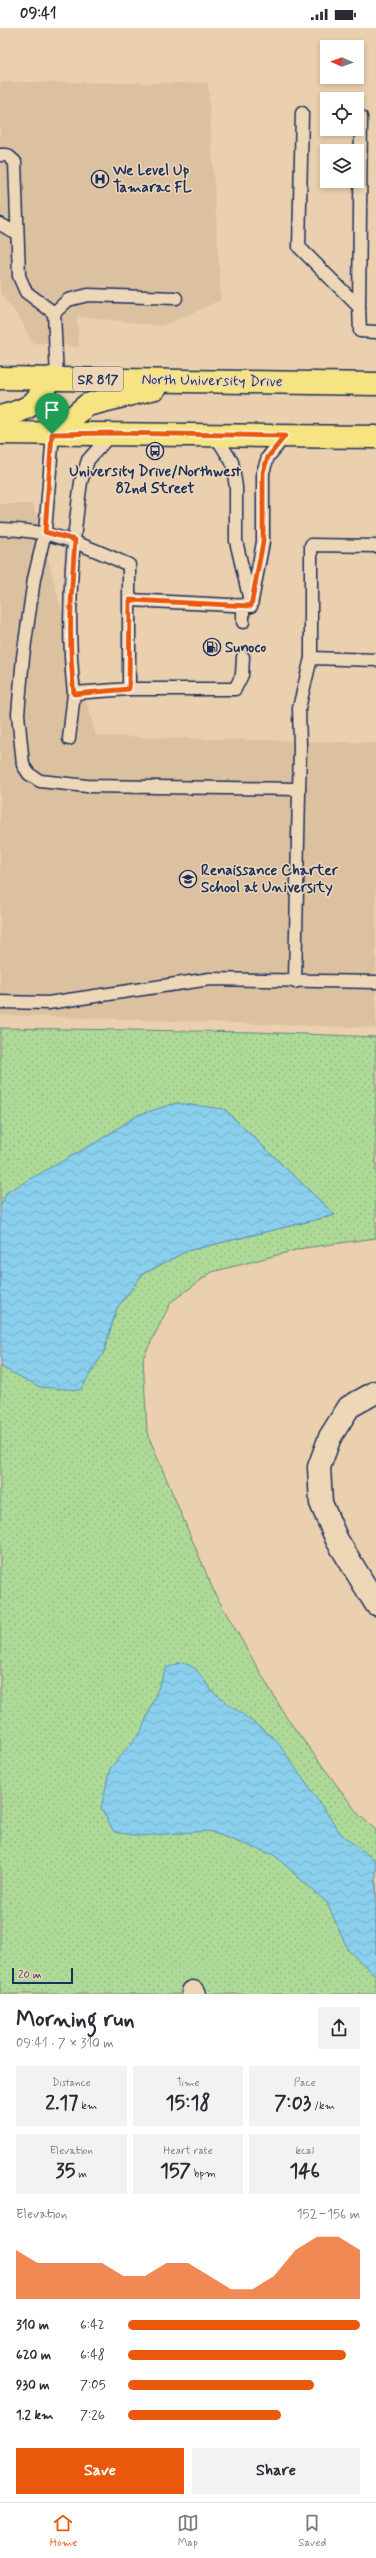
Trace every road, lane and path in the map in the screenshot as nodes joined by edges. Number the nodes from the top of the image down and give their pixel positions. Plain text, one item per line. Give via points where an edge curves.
1 (302, 113) dead end
2 (361, 136) edge
3 (0, 155) edge
4 (0, 224) edge
5 (16, 233) junction
6 (176, 298) dead end
7 (359, 307) junction
8 (54, 313) junction
9 (376, 332) edge
10 (0, 378) edge
11 (54, 378) junction
12 (195, 380) junction
13 (376, 384) edge
14 (0, 417) edge
15 (0, 433) edge
16 (112, 433) junction
17 (52, 434) junction
18 (215, 434) junction
19 (285, 436) junction
20 (376, 437) edge
21 (0, 529) edge
22 (45, 532) junction
23 (75, 540) junction
24 (376, 546) edge
25 (130, 600) junction
26 (247, 606) junction
27 (243, 622) dead end
28 (243, 656) dead end
29 (312, 658) junction
30 (376, 660) edge
31 (129, 689) junction
32 (74, 694) junction
33 (69, 739) dead end
34 (299, 789) junction
35 (295, 982) junction
36 (376, 982) edge
37 (0, 1002) edge
38 (376, 1392) edge
39 (376, 1604) edge

1 - 7 lane via 299,247
2 - 7 lane
3 - 5 lane via 7,155 15,162
4 - 5 lane
5 - 8 lane via 19,276 26,292
6 - 8 lane via 88,295 68,300
7 - 9 lane via 360,331
8 - 11 lane
10 - 11 main road, North University Drive / SR 817
11 - 12 main road, North University Drive / SR 817
11 - 14 main road via 34,404 26,410
12 - 13 main road, North University Drive / SR 817
12 - 17 main road via 87,405
15 - 17 main road
16 - 17 main road
16 - 18 main road
16 - 23 lane via 88,460 84,470
17 - 22 lane
18 - 19 main road
18 - 26 lane via 232,462 236,487 236,541
19 - 20 main road
19 - 26 lane via 268,457 263,472 263,542
21 - 22 lane
22 - 23 lane
22 - 34 lane via 34,579 18,714 23,765 29,774 40,781 87,786
23 - 25 lane via 129,565
23 - 32 lane via 70,619
24 - 29 lane via 311,545
25 - 26 lane
25 - 31 lane
26 - 27 lane
28 - 31 lane via 242,675 235,689
29 - 30 lane
29 - 34 lane via 298,708
31 - 32 lane
32 - 33 lane
34 - 35 lane
35 - 36 lane
35 - 37 lane via 210,979 48,1003
38 - 39 street via 349,1407 330,1438 319,1467 321,1503 337,1540

